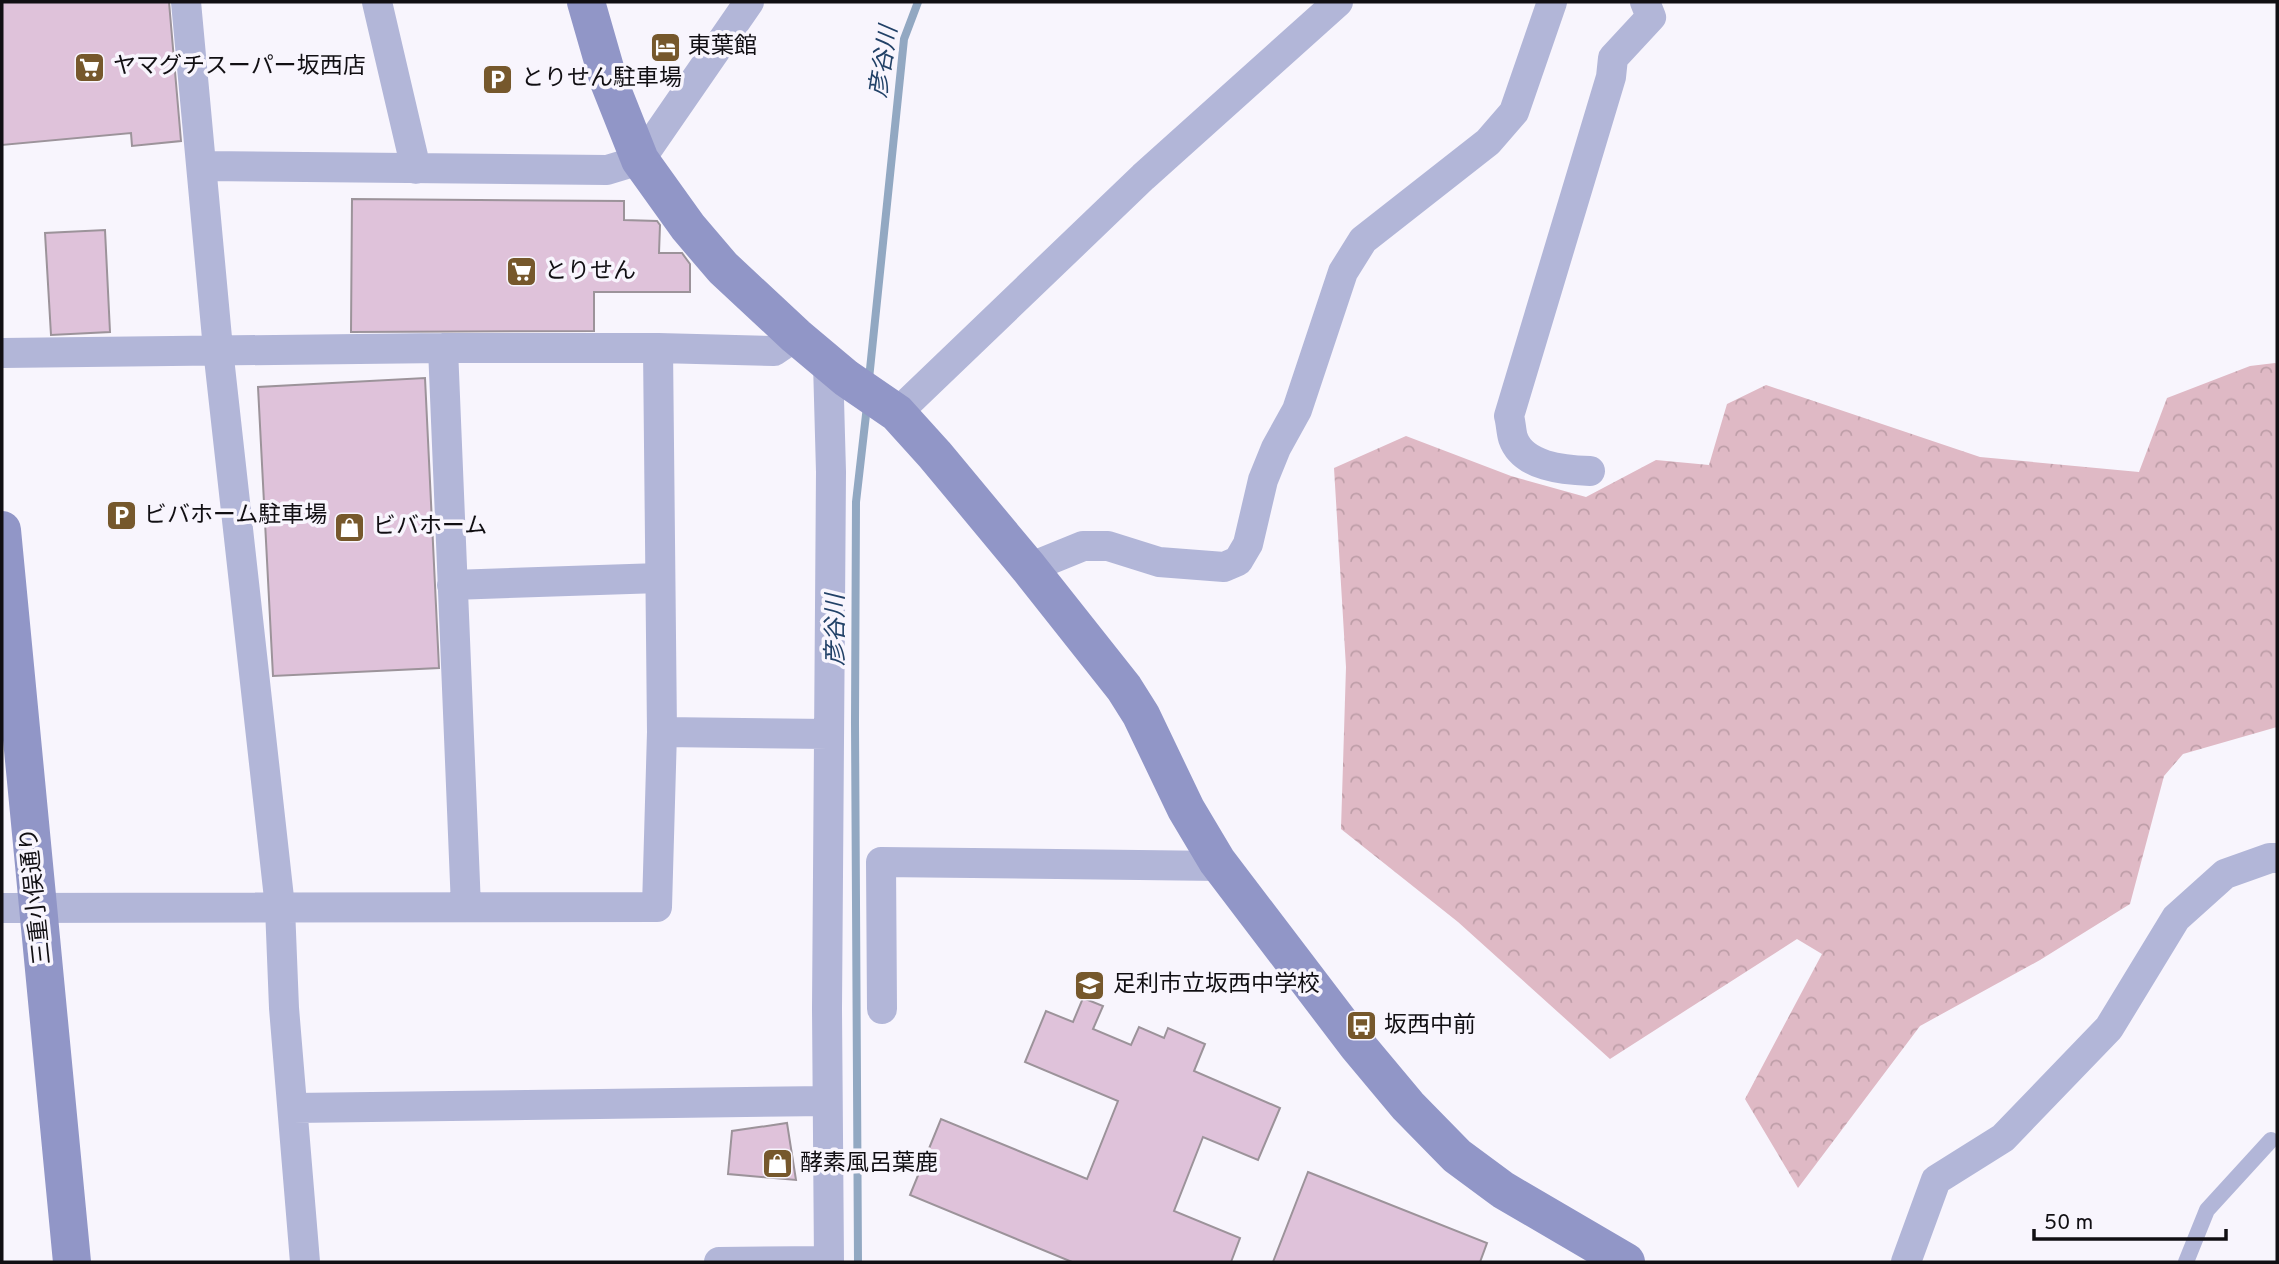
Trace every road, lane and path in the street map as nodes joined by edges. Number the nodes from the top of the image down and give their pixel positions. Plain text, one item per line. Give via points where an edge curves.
1 (186, 2) edge
2 (377, 2) edge
3 (586, 2) edge
4 (749, 2) edge
5 (1338, 2) edge
6 (1552, 2) edge
7 (1646, 2) edge
8 (640, 160) junction
9 (202, 166) junction
10 (416, 169) junction
11 (796, 336) junction
12 (443, 348) junction
13 (658, 348) junction
14 (218, 349) junction
15 (2, 353) edge
16 (837, 370) junction
17 (892, 409) junction
18 (1590, 471) dead end
19 (2, 530) edge
20 (1028, 568) junction
21 (660, 578) junction
22 (452, 585) junction
23 (662, 732) junction
24 (828, 734) junction
25 (2277, 858) edge
26 (1221, 866) junction
27 (280, 907) junction
28 (466, 907) junction
29 (20, 908) edge
30 (882, 1009) dead end
31 (827, 1101) junction
32 (293, 1108) junction
33 (2271, 1140) dead end
34 (72, 1262) edge
35 (305, 1262) edge
36 (719, 1262) edge
37 (829, 1262) edge
38 (1626, 1262) edge
39 (1906, 1262) edge
40 (2186, 1262) edge

1 - 9 street
2 - 10 street
3 - 8 street via 609,82
4 - 8 street
5 - 17 street
6 - 20 street via 1514,112 1488,142 1363,240 1343,272 1297,410 1263,480 1248,544 1238,561 1224,567 1159,562 1108,546 1083,546
7 - 18 street via 1651,17 1613,58 1510,416 1514,440 1529,459 1564,470
8 - 10 street via 607,170
8 - 11 street via 723,268
9 - 10 street
9 - 14 street
11 - 13 street via 774,351
11 - 16 street
12 - 13 street
12 - 14 street
12 - 22 street
13 - 21 street
14 - 15 street
14 - 27 street
16 - 17 street
16 - 24 street
17 - 20 street
19 - 29 street, 三重小俣通り
20 - 26 street via 1124,688
21 - 22 street
21 - 23 street
22 - 28 street
23 - 24 street
23 - 28 street via 657,907
24 - 31 street
25 - 39 street via 2225,874 2176,918 2109,1028 2003,1138 1937,1180
26 - 30 street via 881,862
26 - 38 street via 1357,1045 1457,1156 1503,1190
27 - 28 street
27 - 29 street
27 - 32 street
29 - 34 street, 三重小俣通り
31 - 32 street
31 - 37 street
32 - 35 street
33 - 40 lane via 2207,1210
36 - 37 street

